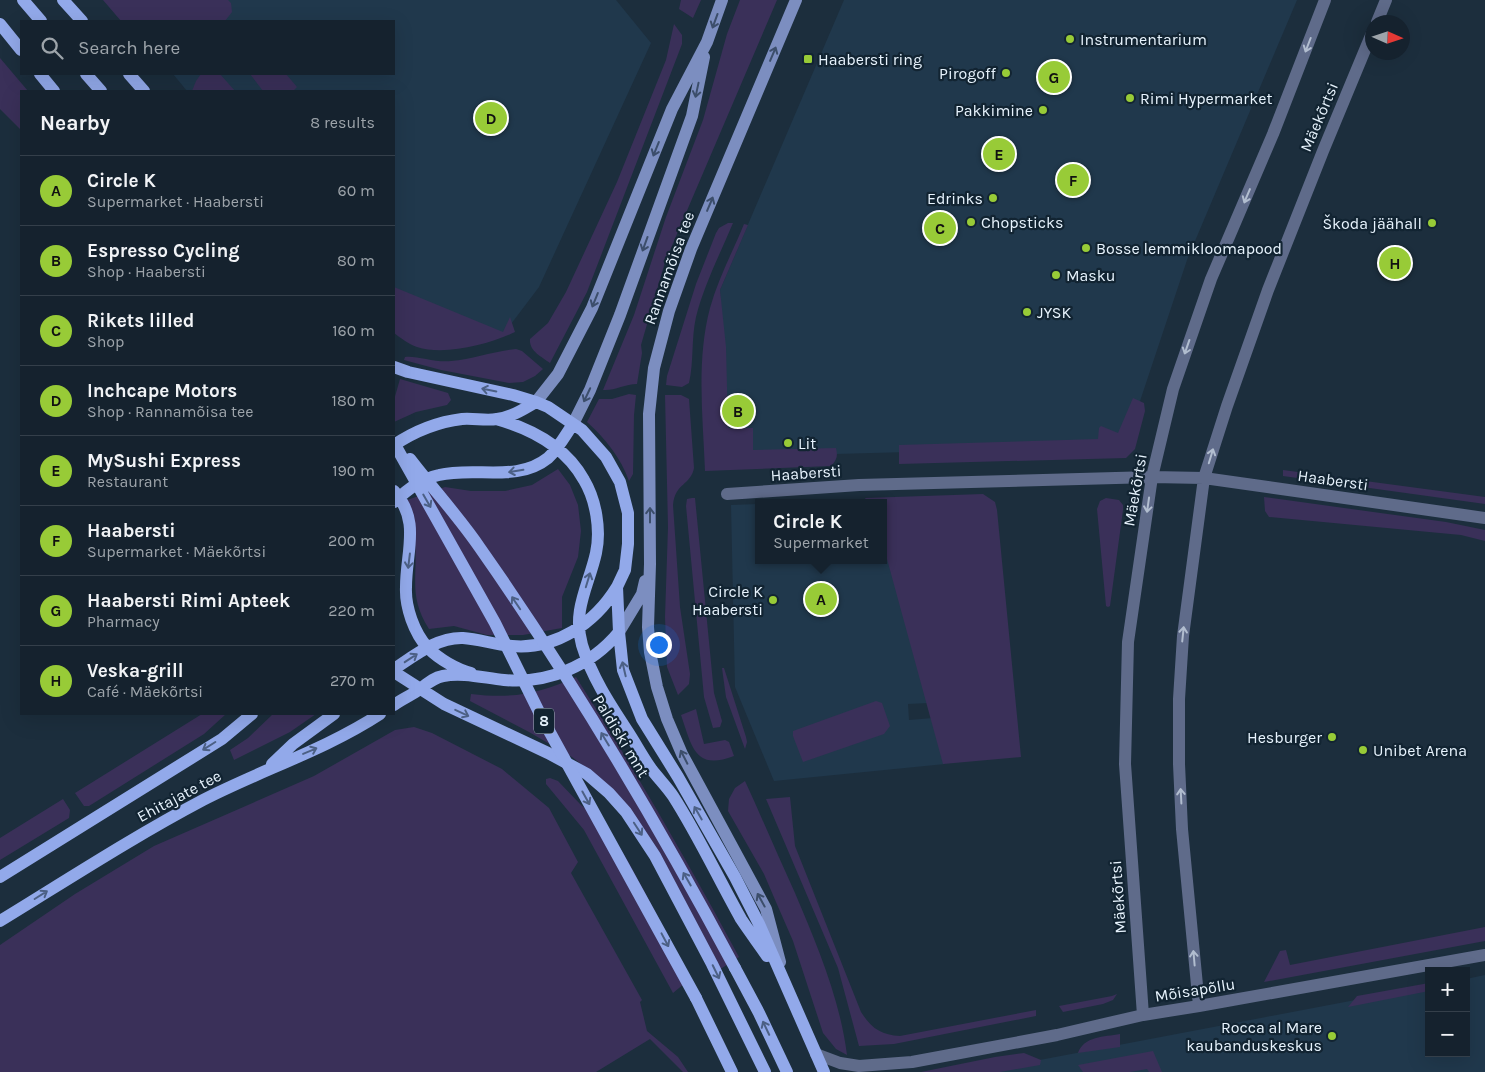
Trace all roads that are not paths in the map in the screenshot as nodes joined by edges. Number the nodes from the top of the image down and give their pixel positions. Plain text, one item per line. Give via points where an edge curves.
1 (23, 0) edge
2 (63, 0) edge
3 (722, 0) edge
4 (796, 0) edge
5 (1325, 0) edge
6 (1386, 0) edge
7 (1380, 15) edge
8 (40, 20) edge
9 (81, 20) edge
10 (0, 24) edge
11 (707, 42) junction
12 (20, 49) edge
13 (1365, 50) edge
14 (41, 75) edge
15 (87, 75) edge
16 (130, 75) edge
17 (53, 90) edge
18 (100, 90) edge
19 (143, 90) edge
20 (395, 367) edge
21 (536, 402) junction
22 (496, 420) junction
23 (573, 424) junction
24 (395, 439) edge
25 (395, 443) edge
26 (395, 446) edge
27 (558, 448) junction
28 (1152, 477) junction
29 (1204, 478) junction
30 (727, 494) dead end
31 (396, 496) edge
32 (1485, 518) edge
33 (650, 564) junction
34 (618, 587) junction
35 (579, 628) junction
36 (619, 632) junction
37 (428, 647) junction
38 (589, 660) junction
39 (395, 670) edge
40 (395, 672) edge
41 (485, 678) junction
42 (420, 689) junction
43 (395, 704) edge
44 (251, 715) edge
45 (333, 715) edge
46 (378, 715) edge
47 (265, 771) junction
48 (0, 877) edge
49 (0, 921) edge
50 (1485, 955) edge
51 (784, 980) junction
52 (1199, 1006) junction
53 (1143, 1015) junction
54 (816, 1054) junction
55 (912, 1062) junction
56 (732, 1072) edge
57 (765, 1072) edge
58 (787, 1072) edge
59 (824, 1072) edge
60 (897, 1072) edge

1 - 8 main road
2 - 9 main road
3 -> 11 main road
33 -> 4 main road, Rannamõisa tee via 649,414 654,368 669,311 691,249
5 -> 28 street, Mäekõrtsi via 1273,134 1211,279 1172,389
6 - 7 street
10 - 12 main road
11 -> 21 main road via 672,109 592,308 558,374
11 -> 23 main road via 692,116 620,315
29 -> 13 street, Mäekõrtsi via 1268,290
14 - 17 main road
15 - 18 main road
16 - 19 main road
21 -> 20 main road
21 - 22 main road via 519,413
21 - 23 main road
22 - 25 main road via 463,419 438,423
22 - 27 main road via 520,426
23 - 27 main road
23 - 34 main road via 606,456 620,482 628,513 628,544 625,570
58 -> 24 main road, Paldiski mnt, bridge via 694,892 588,711 480,547
26 -> 56 main road, 8, bridge via 495,623 542,718 696,998
27 -> 31 main road via 547,458 524,469 503,473 440,474 422,480
35 -> 27 main road via 582,597 596,552 598,525 585,481
28 - 29 street, Haabersti
28 - 30 street, Haabersti via 860,485
28 -> 53 street, Mäekõrtsi via 1128,642 1125,764
29 - 32 street, Haabersti
52 -> 29 street, Mäekõrtsi via 1182,829 1179,699 1183,636
31 -> 37 main road via 410,526 407,601 415,627
33 - 36 main road via 642,594
51 -> 33 main road via 766,909 682,754 656,687 650,652
34 - 35 main road via 608,602
34 - 36 main road
35 - 37 main road via 557,640 532,646 462,638
35 - 38 main road
36 - 38 main road
51 -> 36 main road, Paldiski mnt via 734,877 642,719 623,670
39 -> 37 main road
37 - 41 main road via 447,662
38 - 41 main road via 538,679
38 - 51 main road via 595,678 651,768 673,795 742,920
40 - 42 main road
41 - 42 main road via 443,676
42 - 43 main road
42 -> 57 main road, 8 via 587,774 609,793 626,812 664,872
44 -> 48 main road, Ehitajate tee via 222,739
45 - 47 main road via 293,744
47 -> 46 main road, Ehitajate tee via 333,741
49 -> 47 main road, Ehitajate tee via 140,835
50 - 52 street, Mõisapõllu
51 - 54 main road, Paldiski mnt
52 - 53 street, Mõisapõllu
53 - 55 street, Mõisapõllu
54 - 55 street, Mõisapõllu via 858,1066
54 - 59 main road, Paldiski mnt
55 - 60 street, Mõisapõllu

